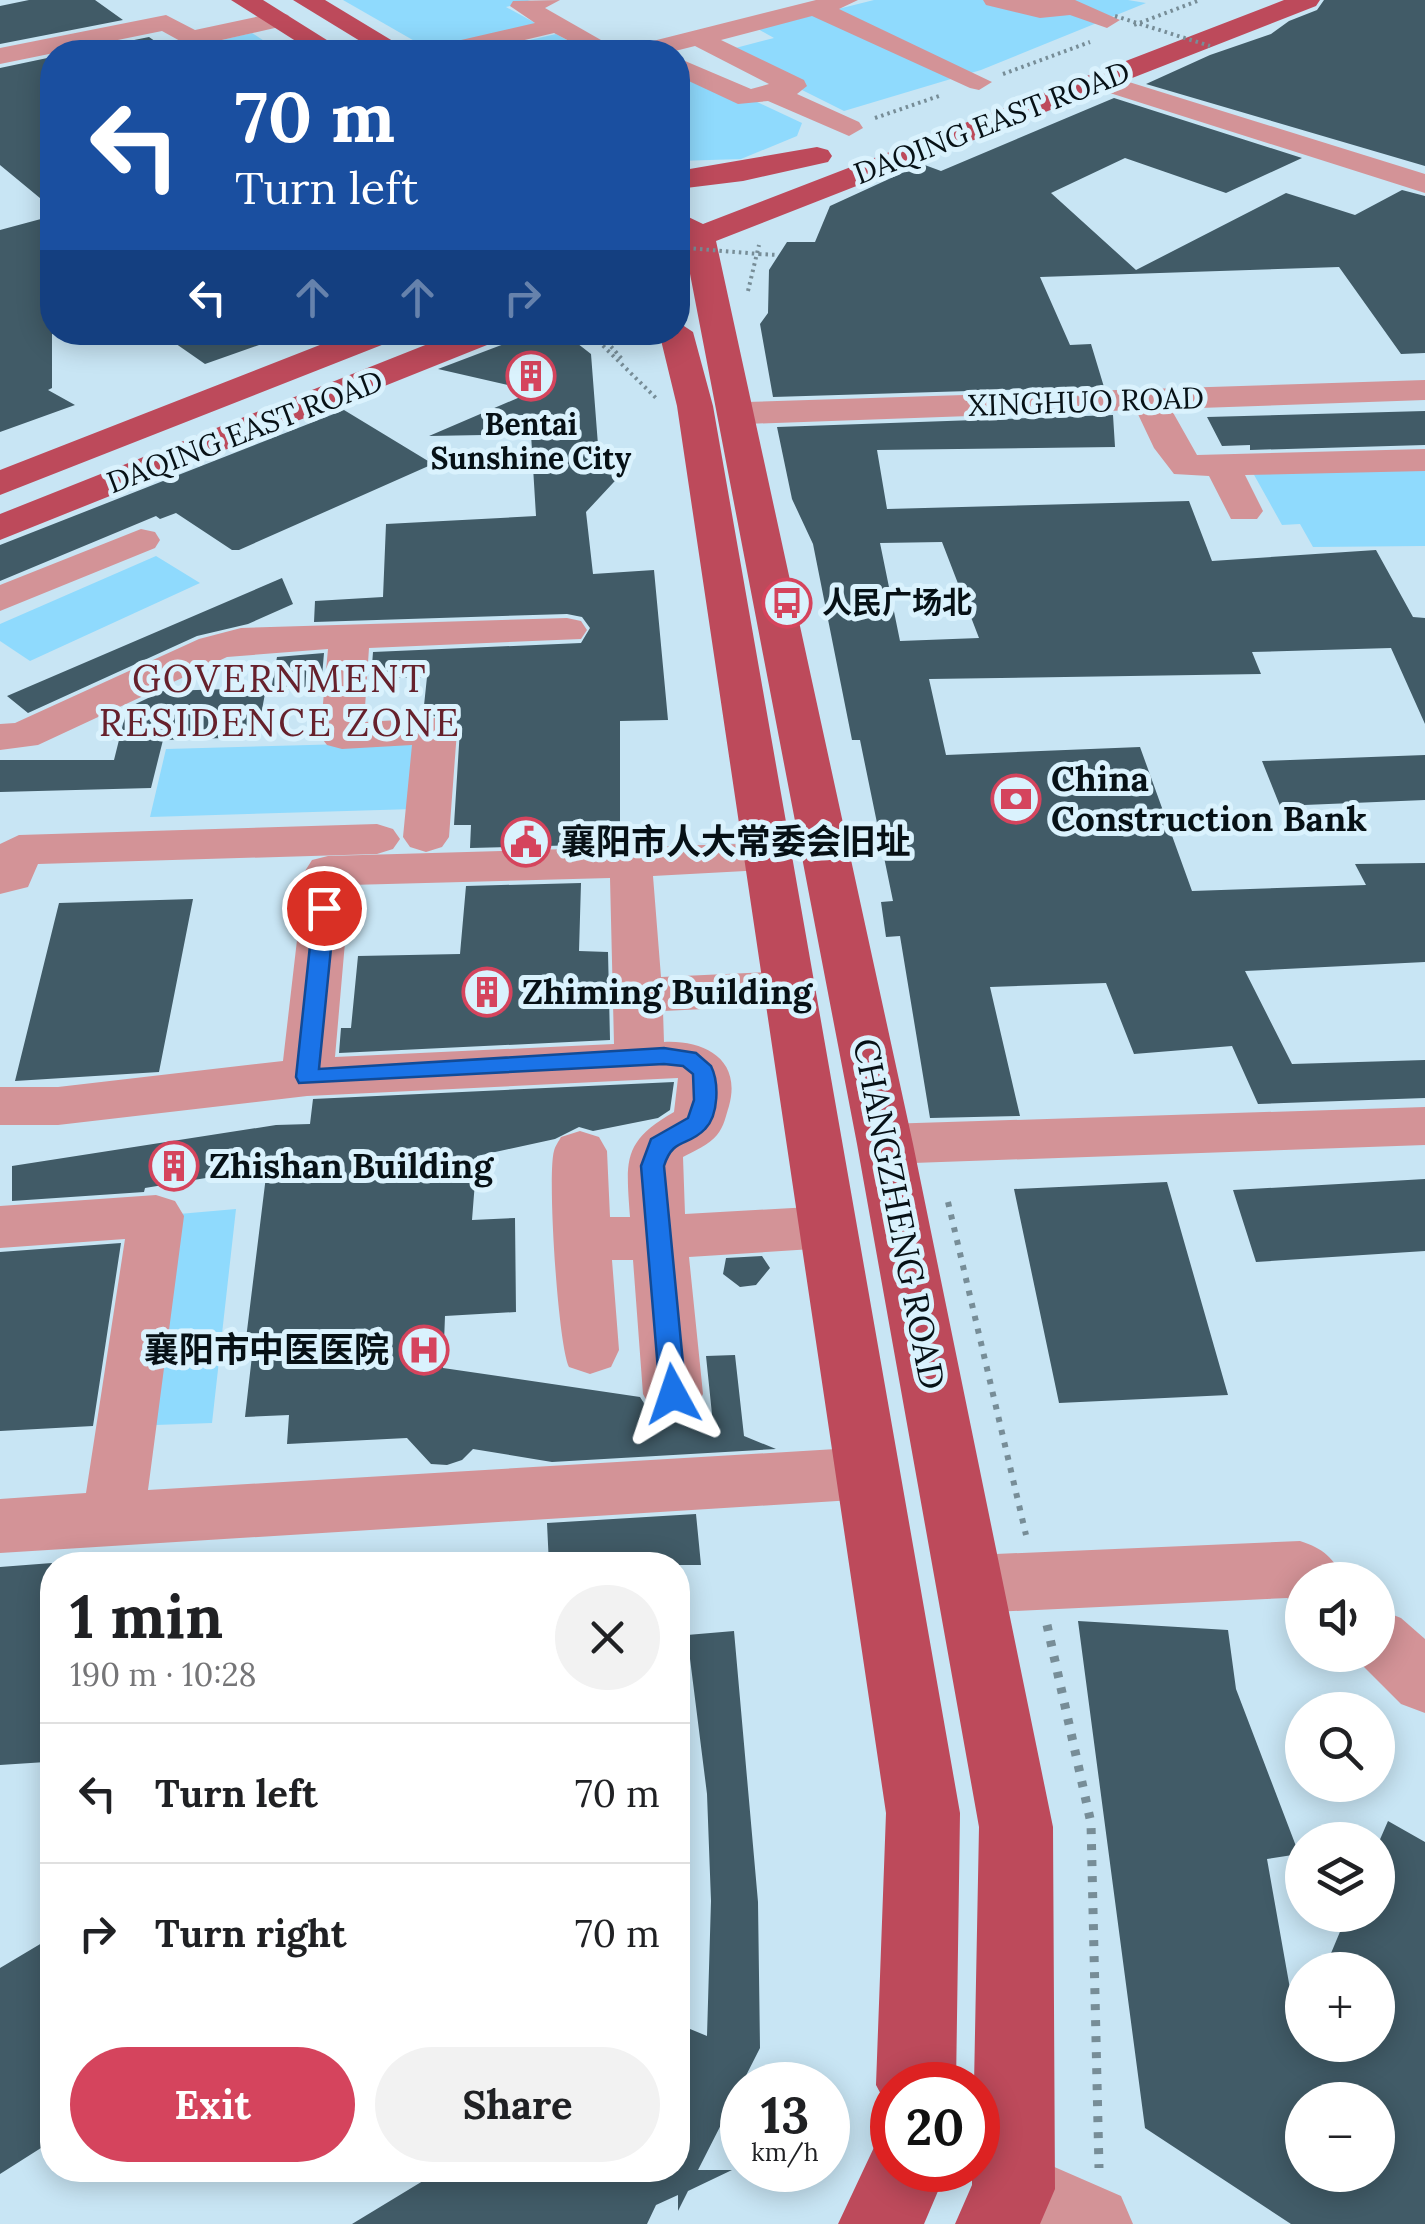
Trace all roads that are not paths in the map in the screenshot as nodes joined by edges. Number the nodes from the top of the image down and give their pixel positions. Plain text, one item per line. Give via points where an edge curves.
1 (244, 0) edge
2 (306, 0) edge
3 (846, 0) edge
4 (995, 0) edge
5 (1232, 0) edge
6 (1306, 0) edge
7 (276, 7) edge
8 (815, 8) junction
9 (552, 12) edge
10 (1013, 21) dead end
11 (1109, 28) joint
12 (1046, 34) dead end
13 (698, 38) junction
14 (78, 40) edge
15 (317, 40) edge
16 (330, 40) edge
17 (348, 40) edge
18 (376, 40) edge
19 (476, 40) edge
20 (587, 40) edge
21 (690, 40) edge
22 (40, 48) edge
23 (0, 56) edge
24 (690, 71) edge
25 (1016, 81) dead end
26 (1100, 81) junction
27 (771, 92) junction
28 (970, 92) joint
29 (860, 132) joint
30 (825, 171) junction
31 (1425, 184) edge
32 (708, 231) edge
33 (352, 345) edge
34 (458, 345) edge
35 (684, 345) edge
36 (632, 346) edge
37 (1425, 390) edge
38 (1149, 400) junction
39 (721, 409) junction
40 (1425, 460) edge
41 (1223, 468) junction
42 (747, 479) junction
43 (0, 483) edge
44 (1244, 511) dead end
45 (0, 528) edge
46 (141, 540) dead end
47 (0, 599) edge
48 (567, 630) dead end
49 (349, 636) junction
50 (0, 737) edge
51 (426, 837) junction
52 (766, 842) junction
53 (0, 879) edge
54 (632, 880) dead end
55 (790, 988) junction
56 (307, 1077) junction
57 (2, 1114) edge
58 (1425, 1126) edge
59 (886, 1144) junction
60 (580, 1152) dead end
61 (0, 1227) edge
62 (828, 1227) junction
63 (658, 1237) junction
64 (583, 1240) junction
65 (590, 1350) dead end
66 (673, 1394) dead end
67 (868, 1473) junction
68 (113, 1519) junction
69 (0, 1526) edge
70 (1285, 1570) edge
71 (973, 1584) junction
72 (1395, 1655) edge
73 (1425, 1682) edge
74 (917, 2062) edge
75 (895, 2192) edge
76 (1005, 2206) edge
77 (880, 2224) edge
78 (1094, 2224) edge

1 - 7 main road
2 - 18 main road
3 - 8 street
4 - 11 street via 1040,10 1073,7
5 - 11 main road, DAQING EAST ROAD
6 - 26 main road, DAQING EAST ROAD
7 - 14 street via 191,39 166,22
7 - 15 main road
7 - 16 main road
7 - 17 main road
8 - 13 street
8 - 28 street
9 - 19 street
9 - 20 street
10 - 12 street
13 - 21 street
13 - 27 street via 794,86
22 - 23 street
24 - 27 street via 748,98
25 - 28 main road, DAQING EAST ROAD
26 - 30 main road, DAQING EAST ROAD
26 - 31 street
27 - 29 street
29 - 30 main road, DAQING EAST ROAD
30 - 32 main road, DAQING EAST ROAD
30 - 32 main road via 744,172
30 - 32 main road via 747,248
32 - 39 main road via 734,318
32 - 42 main road, CHANGZHENG ROAD
33 - 43 main road, DAQING EAST ROAD
34 - 45 main road, DAQING EAST ROAD
35 - 39 main road, CHANGZHENG ROAD
36 - 39 main road via 679,389
37 - 38 street, XINGHUO ROAD
38 - 39 street, XINGHUO ROAD
38 - 41 street via 1188,466
39 - 42 main road via 754,455
39 - 52 main road, CHANGZHENG ROAD
40 - 41 street
41 - 44 street
42 - 59 main road, CHANGZHENG ROAD
46 - 47 street
48 - 49 street
49 - 50 street via 242,640 214,648 23,736
49 - 51 street via 342,736 434,731
51 - 52 street
51 - 53 street via 19,850 12,876
52 - 55 main road, CHANGZHENG ROAD
52 - 56 street via 328,870
54 - 55 street via 638,1019
55 - 62 main road, CHANGZHENG ROAD
56 - 57 street
56 - 63 street via 688,1058 704,1071 706,1100 697,1124 660,1145 653,1166
58 - 59 street
59 - 71 main road, CHANGZHENG ROAD
60 - 64 street
61 - 68 street via 156,1216
62 - 63 street
62 - 67 main road, CHANGZHENG ROAD
63 - 64 street
63 - 66 street
64 - 65 street
67 - 68 street
67 - 74 main road, CHANGZHENG ROAD via 923,1813
68 - 69 street
70 - 71 street
71 - 76 main road, CHANGZHENG ROAD via 1016,1826
72 - 73 street
75 - 77 main road
76 - 78 street

